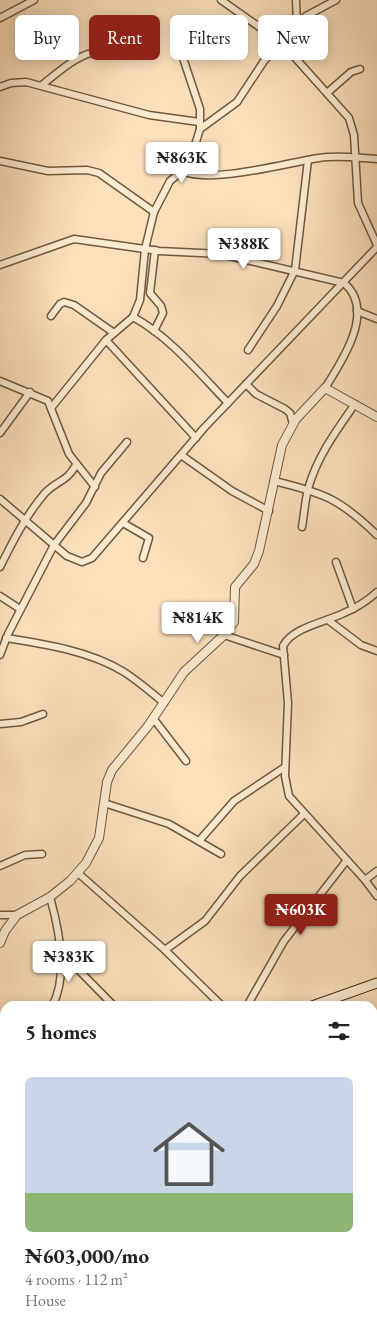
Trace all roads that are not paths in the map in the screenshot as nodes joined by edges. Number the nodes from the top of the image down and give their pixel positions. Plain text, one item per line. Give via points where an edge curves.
1 (34, 0) edge
2 (221, 0) edge
3 (296, 0) edge
4 (336, 0) edge
5 (297, 15) edge
6 (308, 15) edge
7 (0, 18) edge
8 (258, 26) edge
9 (89, 54) edge
10 (184, 60) edge
11 (265, 60) edge
12 (297, 60) edge
13 (360, 69) dead end
14 (42, 86) junction
15 (0, 87) edge
16 (327, 93) junction
17 (199, 122) junction
18 (200, 129) junction
19 (356, 158) junction
20 (377, 158) edge
21 (308, 160) junction
22 (0, 161) edge
23 (182, 172) junction
24 (154, 212) junction
25 (377, 246) edge
26 (145, 249) junction
27 (155, 250) junction
28 (0, 265) edge
29 (295, 270) junction
30 (344, 283) junction
31 (357, 312) junction
32 (51, 316) dead end
33 (133, 317) junction
34 (377, 319) edge
35 (154, 331) junction
36 (114, 333) junction
37 (106, 340) junction
38 (248, 350) dead end
39 (0, 381) edge
40 (246, 384) junction
41 (325, 388) junction
42 (30, 392) junction
43 (228, 403) junction
44 (355, 404) junction
45 (51, 408) junction
46 (377, 417) edge
47 (293, 424) junction
48 (0, 433) edge
49 (196, 438) junction
50 (127, 442) dead end
51 (181, 455) junction
52 (76, 464) junction
53 (274, 481) junction
54 (95, 487) junction
55 (308, 489) junction
56 (0, 499) edge
57 (269, 511) junction
58 (25, 519) junction
59 (123, 523) junction
60 (302, 527) dead end
61 (377, 535) edge
62 (54, 545) junction
63 (143, 558) dead end
64 (336, 562) dead end
65 (0, 567) edge
66 (377, 592) edge
67 (0, 596) edge
68 (20, 609) junction
69 (353, 609) junction
70 (328, 620) junction
71 (224, 635) junction
72 (6, 638) junction
73 (377, 651) edge
74 (284, 654) junction
75 (0, 655) edge
76 (164, 703) junction
77 (43, 714) dead end
78 (153, 718) junction
79 (0, 724) edge
80 (186, 761) dead end
81 (285, 767) junction
82 (104, 803) junction
83 (304, 814) junction
84 (199, 841) junction
85 (42, 854) dead end
86 (221, 854) dead end
87 (347, 860) junction
88 (0, 866) edge
89 (377, 871) edge
90 (78, 873) junction
91 (365, 880) junction
92 (377, 896) edge
93 (50, 897) junction
94 (0, 915) edge
95 (17, 915) junction
96 (0, 943) edge
97 (165, 950) junction
98 (61, 952) junction
99 (377, 983) edge
100 (54, 1001) edge
101 (109, 1001) edge
102 (217, 1001) edge
103 (250, 1001) edge
104 (335, 1001) edge

1 - 7 street
2 - 8 street
3 - 5 street
4 - 6 street
9 - 14 street via 69,64
10 - 17 street via 200,109
11 - 18 street via 237,102
12 - 16 street
13 - 16 street via 351,72
14 - 15 street via 19,81
14 - 17 street via 149,115
16 - 19 street via 348,118 354,135
17 - 18 street
18 - 23 street
19 - 20 street
19 - 21 street
19 - 25 street via 358,203
21 - 23 street via 226,174
21 - 29 street
22 - 24 street via 48,170 99,173
23 - 24 street via 170,181
24 - 26 street
25 - 30 street
26 - 27 street
26 - 28 street via 74,239
26 - 33 street via 141,295
27 - 29 street via 221,254
27 - 35 street via 150,294 163,313
29 - 30 street
29 - 38 street via 277,306
30 - 31 street via 355,297
30 - 40 street
31 - 34 street
31 - 41 street via 345,356
32 - 36 street via 64,302 74,305
33 - 35 street
33 - 36 street
35 - 43 street
36 - 37 street
37 - 45 street
37 - 49 street
39 - 42 street
40 - 43 street
40 - 47 street via 256,394 290,413
41 - 44 street
41 - 47 street
42 - 45 street via 44,398
42 - 48 street
43 - 49 street
44 - 46 street
44 - 55 street via 325,447
45 - 52 street via 60,436
47 - 53 street via 282,446
49 - 51 street
50 - 54 street via 101,473
51 - 57 street via 232,491
51 - 59 street
52 - 54 street
52 - 58 street via 68,478 47,491
53 - 55 street
53 - 57 street
54 - 62 street
55 - 60 street
55 - 61 street via 344,505
56 - 58 street
57 - 71 street via 256,559 235,587 236,614
58 - 62 street
58 - 65 street
59 - 62 street via 88,560 74,560
59 - 63 street via 149,538
62 - 68 street
64 - 69 street
66 - 69 street
67 - 68 street
68 - 72 street
69 - 70 street
70 - 73 street via 361,645
70 - 74 street via 289,639 283,646
71 - 74 street
71 - 76 street via 184,672
72 - 75 street
72 - 76 street via 37,643 108,664
74 - 81 street via 288,703
76 - 78 street
77 - 79 street via 21,722
78 - 80 street
78 - 82 street via 112,770
81 - 83 street via 288,796
81 - 84 street via 234,801
82 - 84 street via 168,824
82 - 90 street via 96,846
83 - 87 street
83 - 97 street via 240,876 205,921
84 - 86 street
85 - 88 street via 25,855
87 - 91 street
87 - 103 street via 284,941
89 - 91 street
90 - 93 street
90 - 97 street
91 - 92 street
93 - 95 street
93 - 98 street
94 - 95 street
95 - 96 street
97 - 102 street
98 - 100 street via 58,991
98 - 101 street
99 - 104 main road

